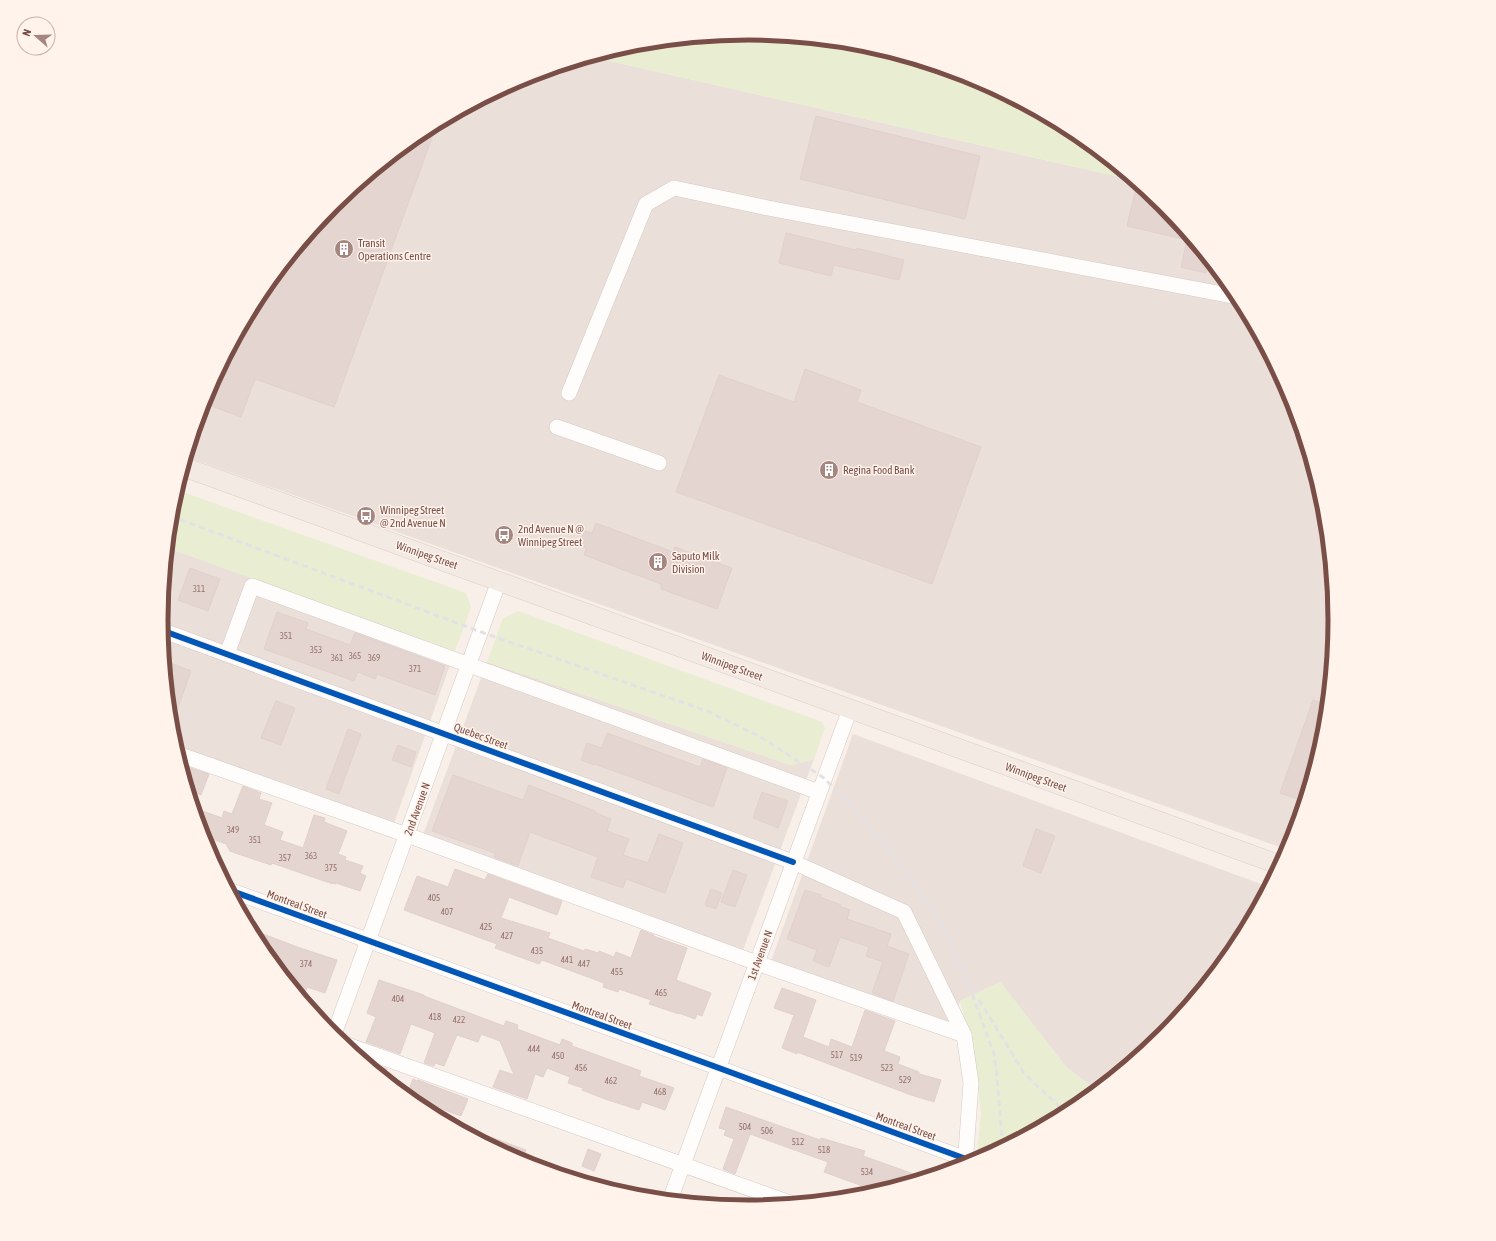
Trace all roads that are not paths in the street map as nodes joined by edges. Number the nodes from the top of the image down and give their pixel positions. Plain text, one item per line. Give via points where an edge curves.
1 (1229, 295) edge
2 (569, 393) dead end
3 (557, 427) dead end
4 (659, 463) dead end
5 (188, 468) edge
6 (499, 581) junction
7 (168, 632) edge
8 (227, 654) junction
9 (469, 665) junction
10 (850, 710) junction
11 (444, 734) junction
12 (184, 756) edge
13 (819, 792) junction
14 (407, 835) junction
15 (793, 862) junction
16 (1275, 863) edge
17 (235, 892) edge
18 (369, 941) junction
19 (757, 963) junction
20 (337, 1030) edge
21 (964, 1035) junction
22 (355, 1048) edge
23 (719, 1068) junction
24 (966, 1158) edge
25 (961, 1160) edge
26 (684, 1164) junction
27 (672, 1196) edge
28 (782, 1200) edge

1 - 2 street via 674,188 646,204
3 - 4 street
5 - 6 main road, Winnipeg Street
6 - 9 street, 2nd Avenue N
6 - 10 main road, Winnipeg Street
7 - 8 street, Quebec Street
8 - 9 street via 252,586
8 - 11 street, Quebec Street
9 - 11 street, 2nd Avenue N
9 - 13 street
10 - 13 street, 1st Avenue N
10 - 16 main road, Winnipeg Street
11 - 14 street, 2nd Avenue N
11 - 15 street, Quebec Street
12 - 14 street
13 - 15 street, 1st Avenue N
14 - 18 street, 2nd Avenue N
14 - 19 street
15 - 19 street, 1st Avenue N
15 - 21 street, Quebec Street via 904,912
17 - 18 street, Montreal Street
18 - 20 street, 2nd Avenue N
18 - 23 street, Montreal Street
19 - 21 street
19 - 23 street, 1st Avenue N
21 - 24 street, Quebec Street via 971,1083
22 - 26 street
23 - 25 street, Montreal Street
23 - 26 street, 1st Avenue N
26 - 27 street, 1st Avenue N
26 - 28 street

